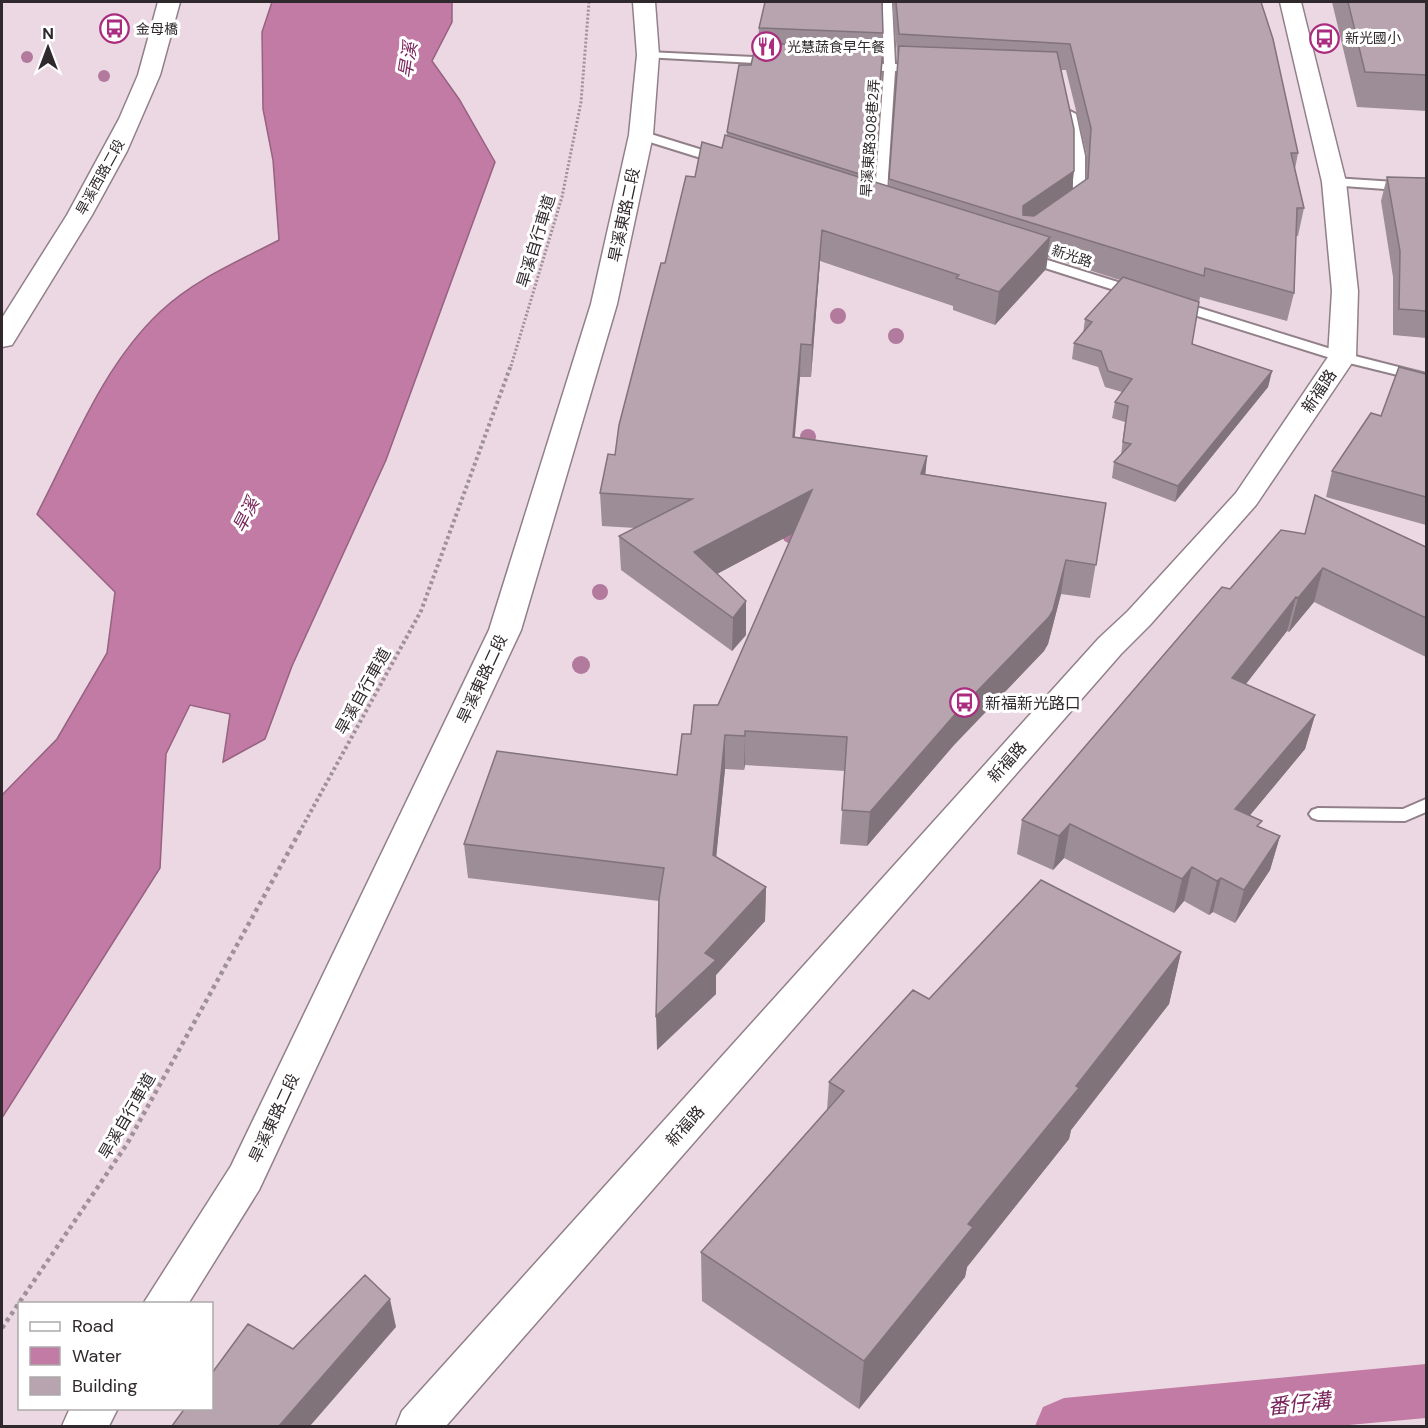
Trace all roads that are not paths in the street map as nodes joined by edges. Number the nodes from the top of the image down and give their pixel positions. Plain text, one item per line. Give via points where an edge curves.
1 (168, 2) edge
2 (644, 2) edge
3 (888, 2) edge
4 (1290, 2) edge
5 (648, 55) junction
6 (787, 62) edge
7 (844, 65) edge
8 (890, 68) junction
9 (936, 69) edge
10 (1066, 98) edge
11 (641, 135) junction
12 (732, 164) edge
13 (1334, 182) junction
14 (1426, 188) edge
15 (879, 211) edge
16 (1061, 213) edge
17 (1015, 254) edge
18 (2, 339) edge
19 (1342, 357) junction
20 (1426, 378) edge
21 (1426, 806) edge
22 (1318, 814) dead end
23 (165, 1302) edge
24 (95, 1410) edge
25 (84, 1426) edge
26 (418, 1426) edge

1 - 18 street, 旱溪西路二段 via 147,82 125,133 96,189
2 - 5 street, 旱溪東路二段
3 - 8 lane, 旱溪東路308巷2弄
4 - 13 street, 新福路
5 - 6 lane
5 - 11 street, 旱溪東路二段
7 - 8 lane
8 - 9 lane
8 - 15 lane, 旱溪東路308巷2弄
10 - 16 lane via 1079,156 1079,201
11 - 12 lane
11 - 23 street, 旱溪東路二段 via 604,304 505,630 245,1178
13 - 14 lane
13 - 19 street, 新福路 via 1345,291
17 - 19 lane, 新光路
19 - 20 lane, 新光路
19 - 26 street, 新福路 via 1246,499 1102,655
21 - 22 lane via 1405,815
24 - 25 street

